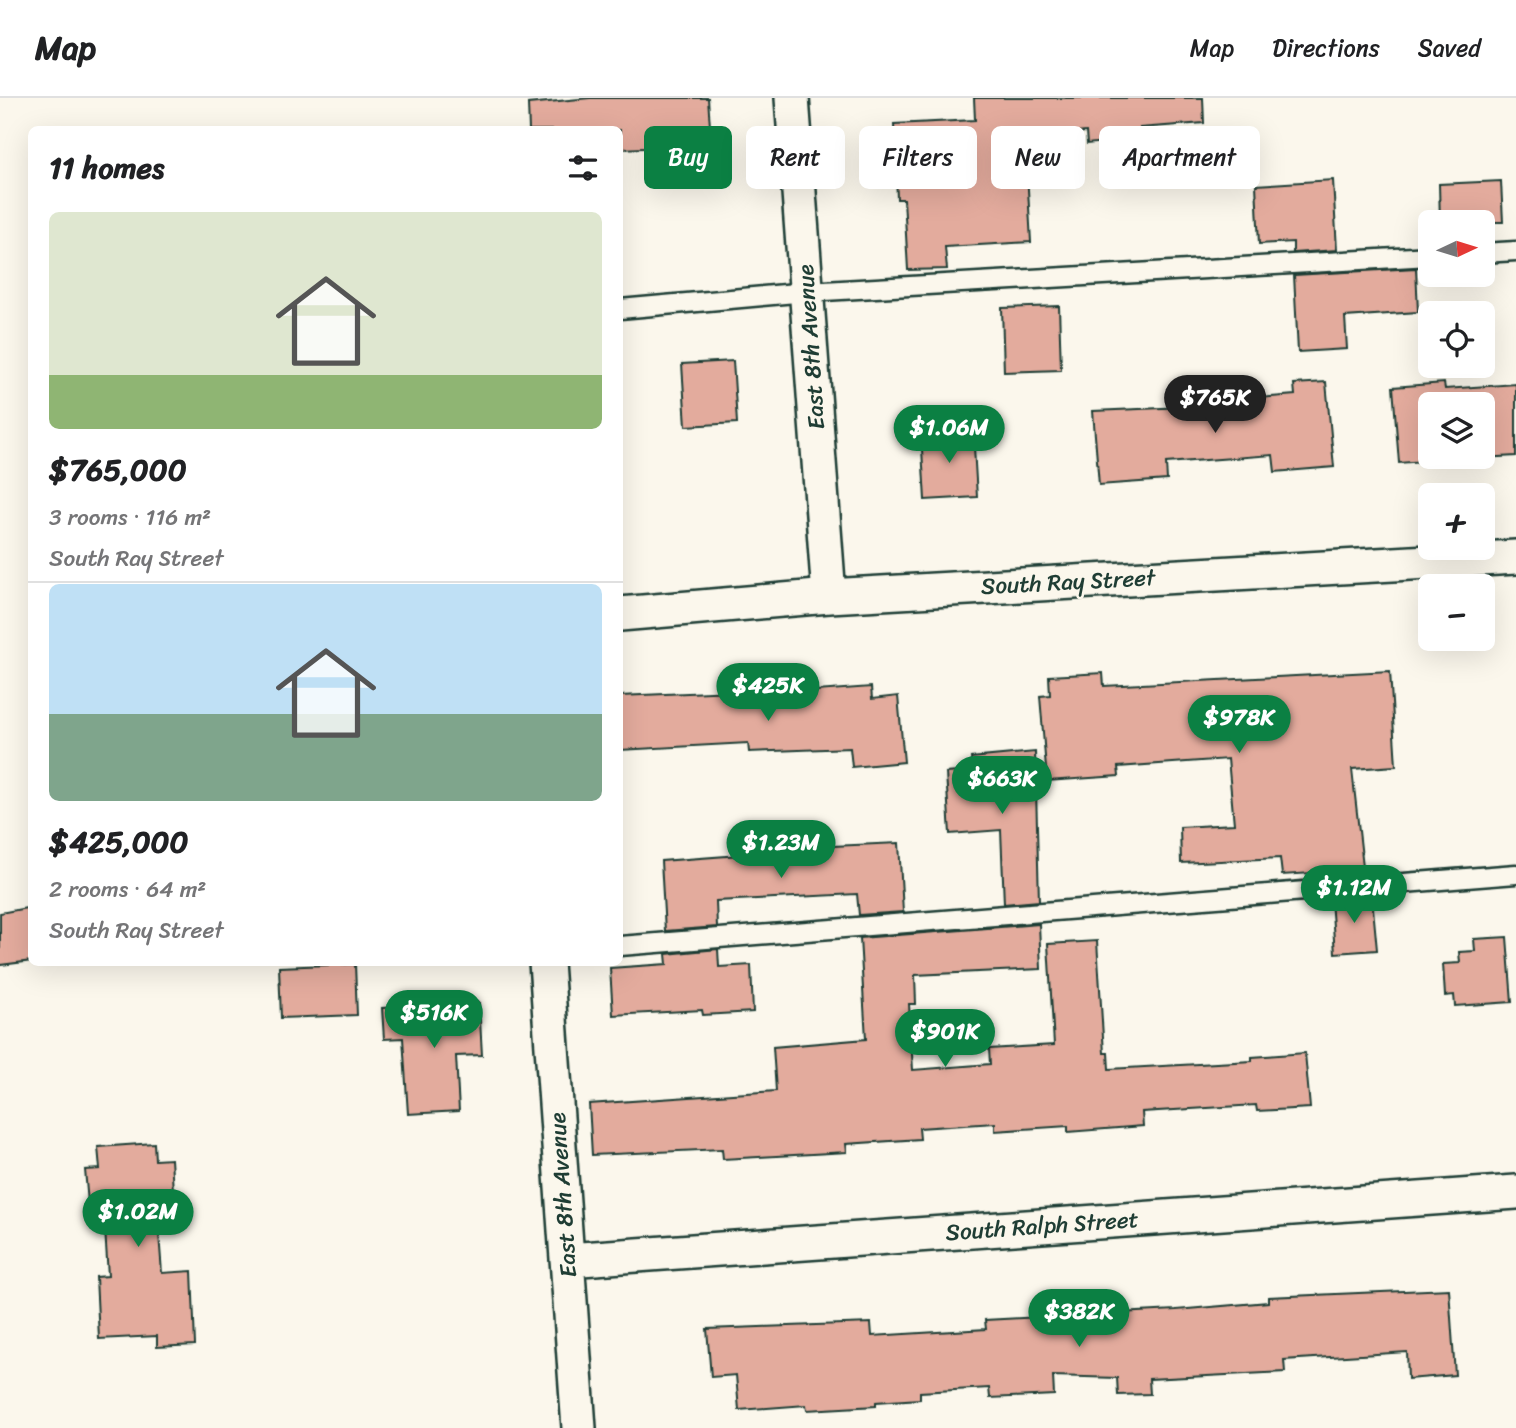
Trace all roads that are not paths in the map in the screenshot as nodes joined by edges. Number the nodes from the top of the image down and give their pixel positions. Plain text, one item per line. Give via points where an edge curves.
1 (792, 98) edge
2 (1516, 251) edge
3 (1495, 252) edge
4 (1418, 257) edge
5 (807, 292) junction
6 (623, 309) edge
7 (1516, 557) edge
8 (829, 596) junction
9 (623, 614) edge
10 (1516, 874) edge
11 (623, 946) edge
12 (546, 966) edge
13 (1516, 1192) edge
14 (567, 1260) junction
15 (579, 1428) edge

1 - 5 street, East 8th Avenue
2 - 3 lane
4 - 5 lane
5 - 6 lane
5 - 8 street, East 8th Avenue
7 - 8 street, South Ray Street
8 - 9 street, South Ray Street
10 - 11 lane
12 - 14 street, East 8th Avenue
13 - 14 street, South Ralph Street
14 - 15 street, East 8th Avenue

